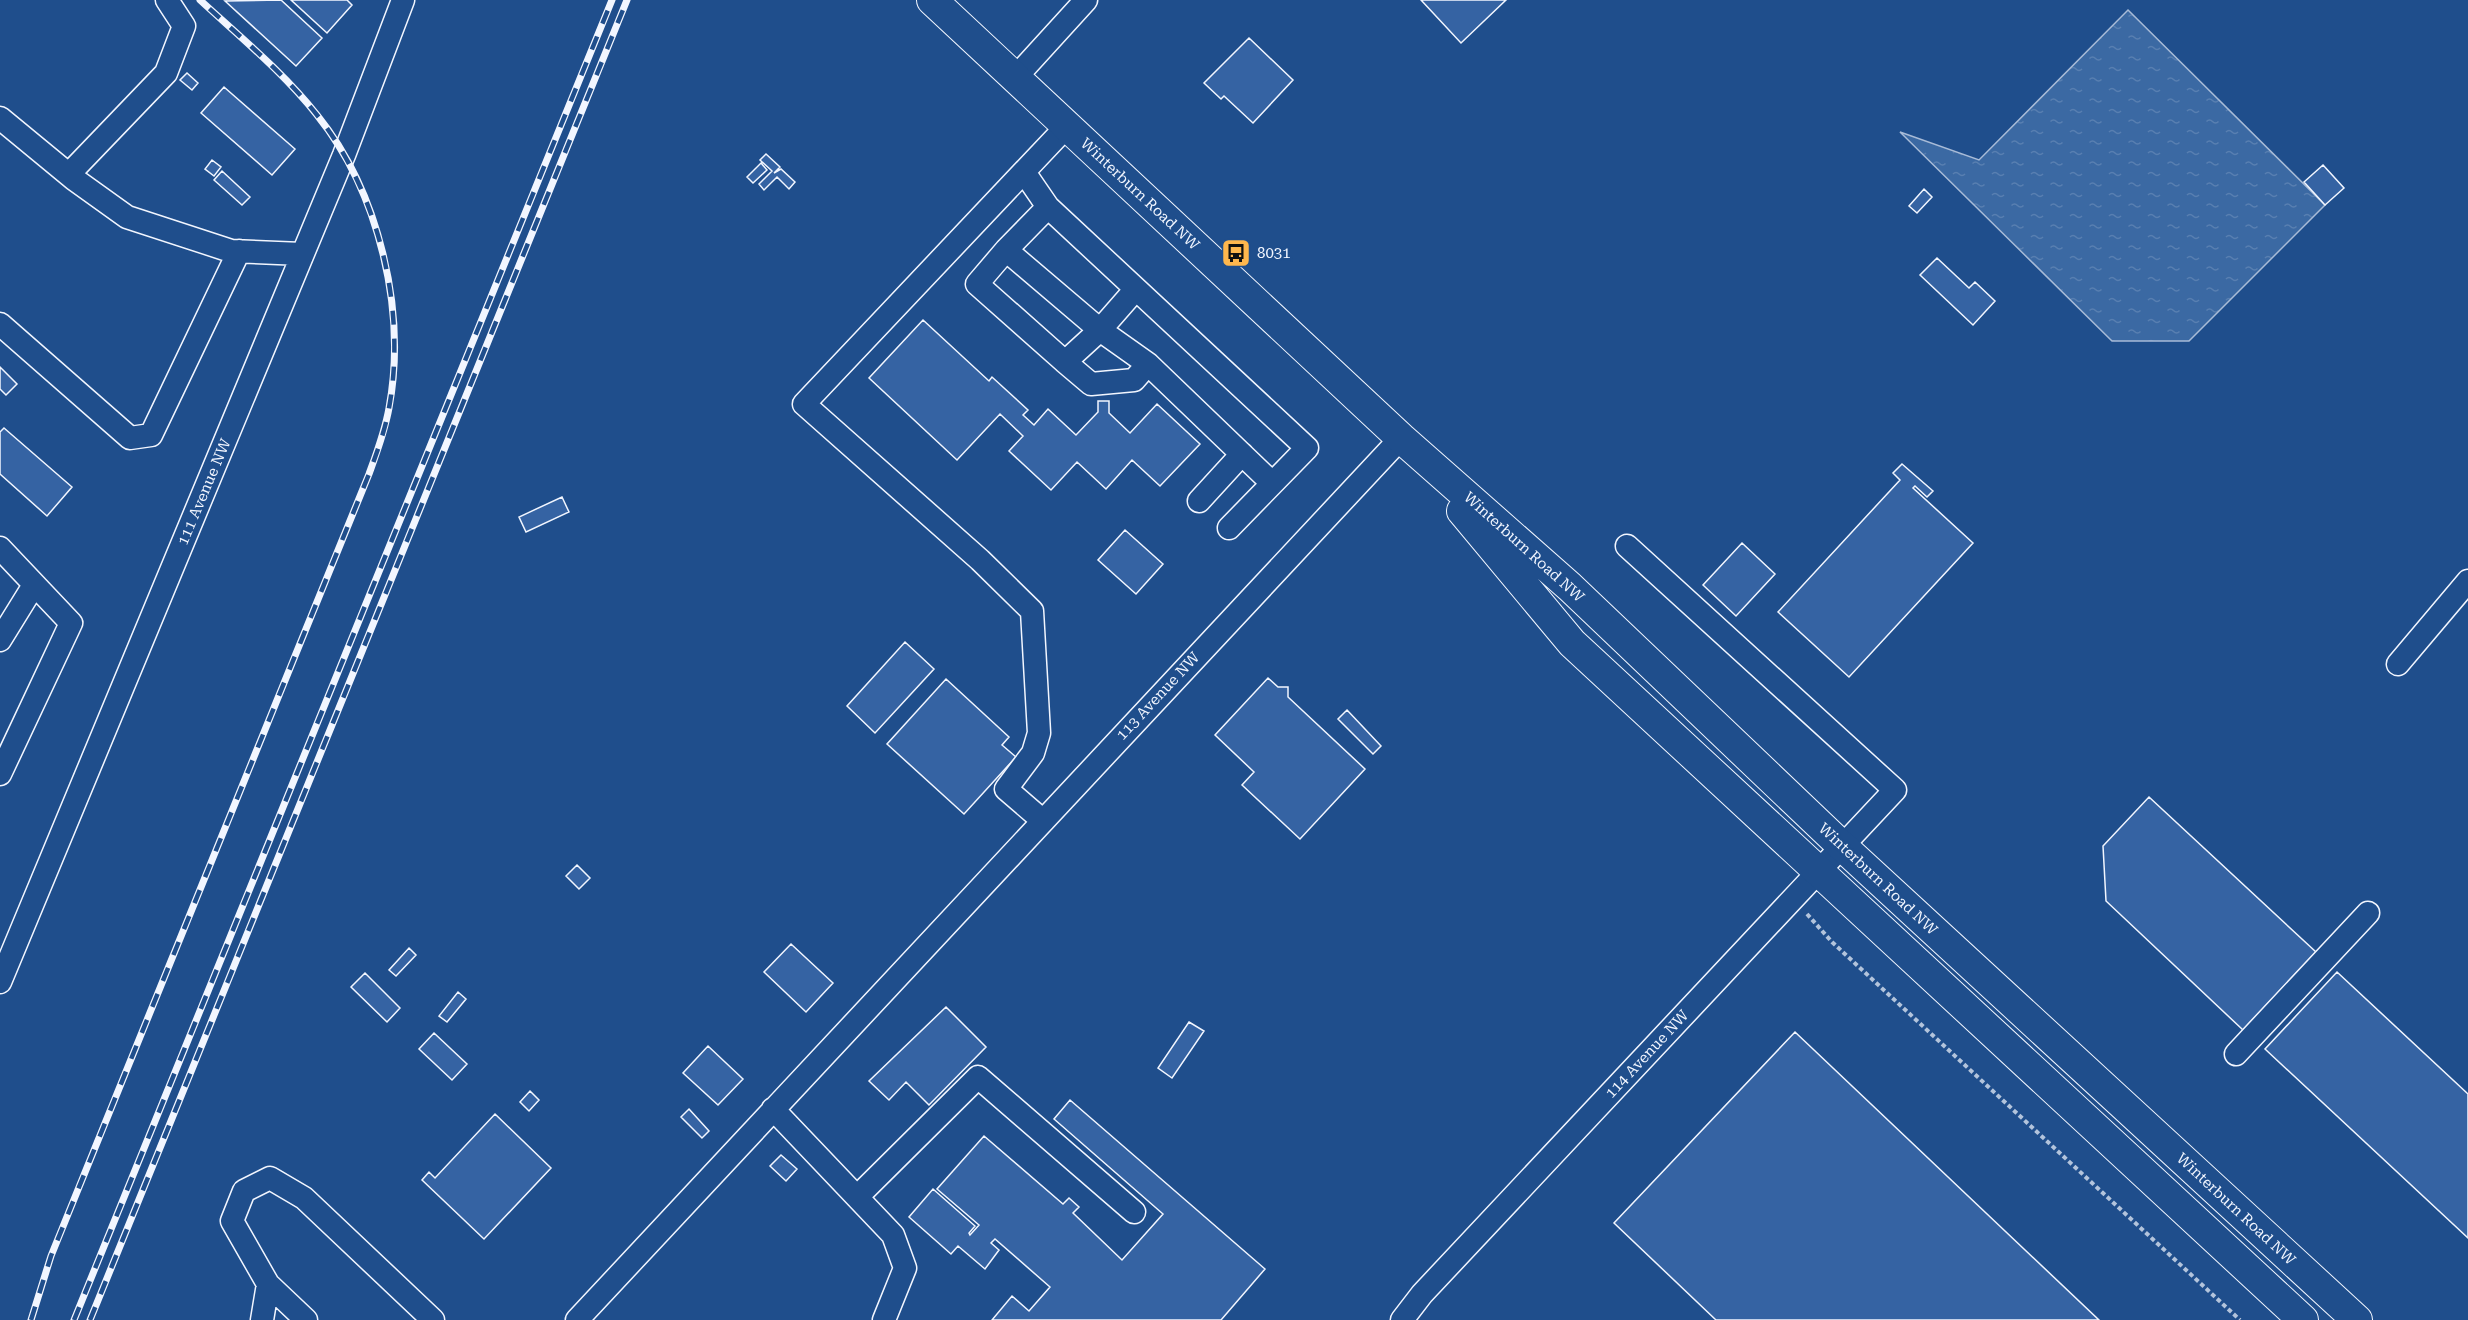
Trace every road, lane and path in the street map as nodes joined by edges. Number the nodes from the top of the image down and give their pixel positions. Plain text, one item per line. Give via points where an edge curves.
1 (167, 0) edge
2 (403, 0) edge
3 (932, 0) edge
4 (1086, 0) edge
5 (1015, 78) junction
6 (0, 119) edge
7 (1067, 126) junction
8 (1024, 172) junction
9 (69, 174) junction
10 (1048, 207) junction
11 (1006, 250) junction
12 (239, 251) junction
13 (302, 254) junction
14 (1136, 290) junction
15 (0, 324) edge
16 (1100, 330) junction
17 (1065, 362) junction
18 (1148, 364) junction
19 (1401, 438) junction
20 (1242, 454) junction
21 (1272, 483) junction
22 (1198, 501) dead end
23 (1228, 528) dead end
24 (1627, 546) dead end
25 (0, 548) edge
26 (2468, 581) edge
27 (34, 585) junction
28 (0, 640) edge
29 (2398, 664) dead end
30 (0, 774) edge
31 (1042, 820) junction
32 (1843, 847) junction
33 (1818, 873) junction
34 (1792, 900) junction
35 (2368, 913) dead end
36 (0, 982) edge
37 (2236, 1054) dead end
38 (773, 1109) junction
39 (857, 1197) junction
40 (1134, 1212) dead end
41 (268, 1284) junction
42 (262, 1320) edge
43 (306, 1320) edge
44 (433, 1320) edge
45 (577, 1320) edge
46 (884, 1320) edge
47 (1402, 1320) edge
48 (2240, 1320) edge
49 (2303, 1320) edge
50 (2357, 1320) edge

1 - 9 street via 184,27 166,73
2 - 13 street, 111 Avenue NW
3 - 5 main road, Winterburn Road NW
4 - 5 street
5 - 7 main road, Winterburn Road NW
6 - 9 street
7 - 8 street
7 - 19 main road, Winterburn Road NW
8 - 10 street
8 - 31 street via 804,404 1032,611 1040,733 1033,753 1006,789
9 - 12 street via 127,217
10 - 11 street
10 - 14 street
11 - 16 street
11 - 17 street via 977,284
12 - 13 street
12 - 15 street via 151,435 130,438
13 - 36 street, 111 Avenue NW
14 - 16 street
14 - 21 street via 1307,448
16 - 17 street
16 - 18 street
17 - 18 street via 1091,384 1134,380
18 - 20 street
19 - 31 street, 113 Avenue NW
19 - 32 main road, Winterburn Road NW via 1570,587
19 - 33 main road, Winterburn Road NW via 1572,643
20 - 21 street
20 - 22 street
21 - 23 street
24 - 32 street, 114 Avenue NW via 1895,790
25 - 27 street
26 - 29 street
27 - 28 street
27 - 30 street via 71,623
31 - 38 street, 113 Avenue NW
32 - 33 street, 114 Avenue NW
32 - 50 main road, Winterburn Road NW
33 - 34 street, 114 Avenue NW
33 - 49 main road, Winterburn Road NW
34 - 47 street, 114 Avenue NW
34 - 48 path
35 - 37 street
38 - 39 street
38 - 45 street, 113 Avenue NW
39 - 40 street via 978,1077
39 - 46 street via 893,1235 905,1268
41 - 42 street
41 - 43 street
41 - 44 street via 232,1221 244,1191 270,1178 304,1197

